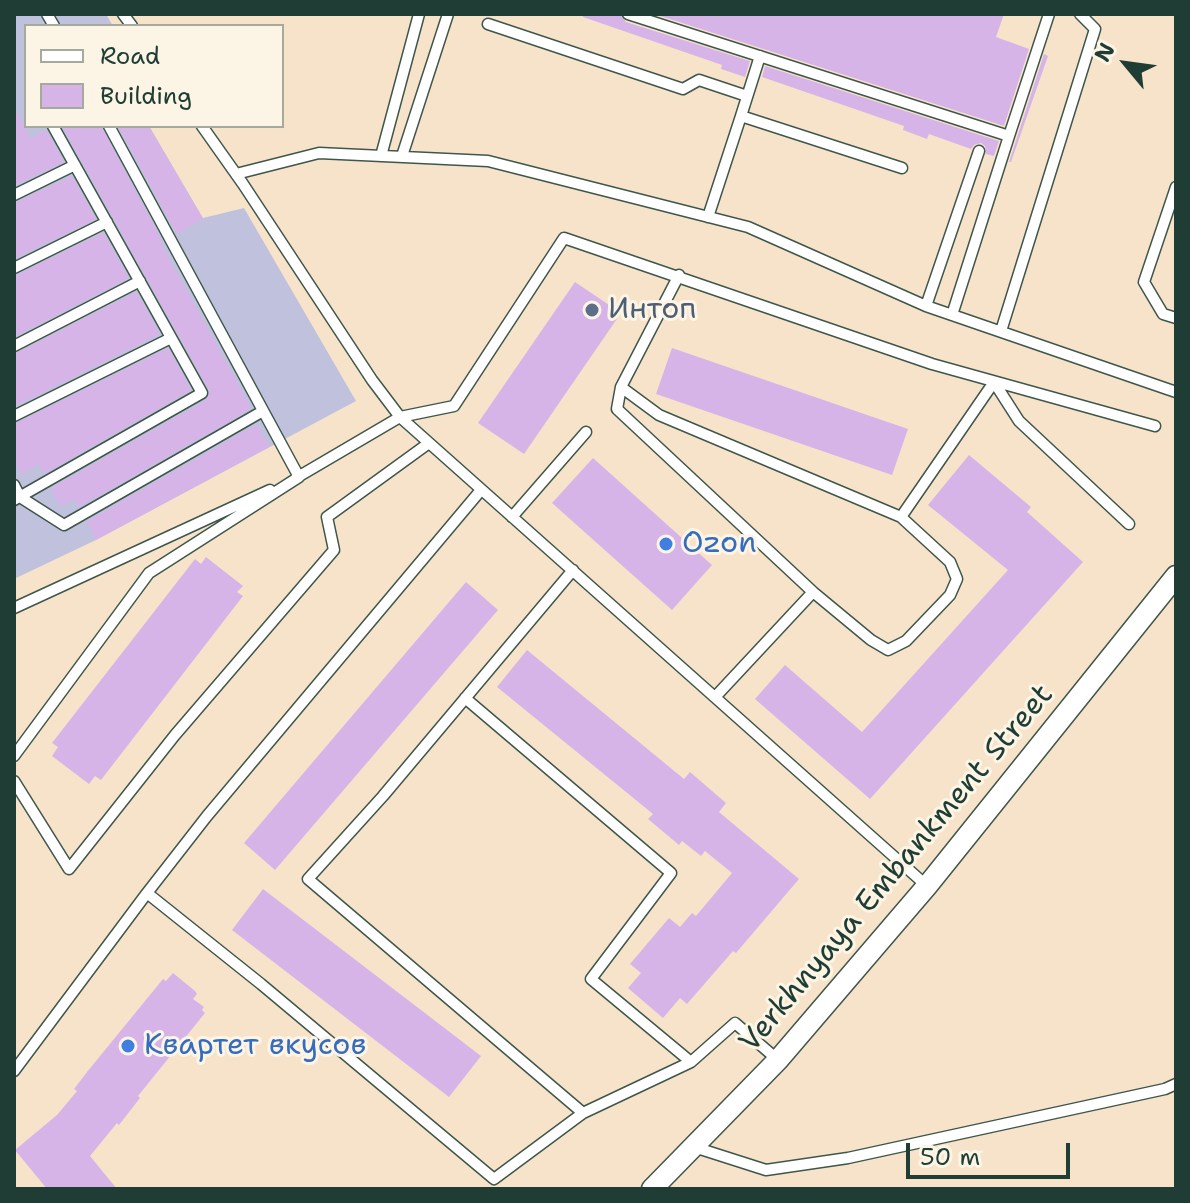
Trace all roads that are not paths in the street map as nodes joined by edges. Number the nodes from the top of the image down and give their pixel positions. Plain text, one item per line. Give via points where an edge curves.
1 (419, 14) edge
2 (448, 14) edge
3 (628, 14) edge
4 (1049, 14) edge
5 (1080, 14) edge
6 (488, 24) dead end
7 (760, 56) junction
8 (747, 96) junction
9 (741, 116) junction
10 (54, 128) edge
11 (110, 128) edge
12 (203, 128) edge
13 (1009, 136) junction
14 (979, 151) dead end
15 (381, 156) junction
16 (402, 156) junction
17 (75, 165) junction
18 (902, 168) dead end
19 (236, 174) junction
20 (1176, 187) edge
21 (14, 195) edge
22 (708, 217) junction
23 (107, 222) junction
24 (14, 268) edge
25 (679, 275) junction
26 (140, 281) junction
27 (926, 306) junction
28 (952, 315) junction
29 (1176, 318) edge
30 (1001, 331) junction
31 (171, 338) junction
32 (14, 346) edge
33 (994, 382) junction
34 (621, 387) junction
35 (1176, 392) edge
36 (263, 411) junction
37 (14, 416) edge
38 (400, 417) junction
39 (1155, 426) dead end
40 (586, 432) dead end
41 (429, 443) junction
42 (299, 477) junction
43 (14, 485) edge
44 (481, 490) junction
45 (17, 499) edge
46 (512, 517) junction
47 (901, 517) junction
48 (1129, 524) dead end
49 (573, 570) junction
50 (1176, 576) edge
51 (813, 592) junction
52 (14, 608) edge
53 (716, 696) junction
54 (465, 698) junction
55 (14, 756) edge
56 (14, 781) edge
57 (927, 886) junction
58 (147, 893) junction
59 (778, 1060) junction
60 (691, 1062) junction
61 (14, 1071) edge
62 (1176, 1084) edge
63 (583, 1113) junction
64 (694, 1147) junction
65 (652, 1189) edge

1 - 15 lane
2 - 16 lane
3 - 7 lane
4 - 13 lane
5 - 30 lane via 1095,29
6 - 8 lane via 683,89 699,80
7 - 8 lane
7 - 13 lane
8 - 9 lane
9 - 18 lane
9 - 22 lane
10 - 17 lane
11 - 36 lane
12 - 19 lane
13 - 28 lane
14 - 27 lane
15 - 16 lane
15 - 19 lane via 319,153
16 - 22 lane via 488,161
17 - 21 lane
17 - 23 lane
19 - 38 lane
20 - 29 lane via 1144,282 1163,314
22 - 27 lane via 748,227
23 - 24 lane
23 - 26 lane
25 - 33 lane
25 - 34 lane
25 - 38 lane via 564,238 454,406
26 - 31 lane
26 - 32 lane
27 - 28 lane
28 - 30 lane
30 - 35 lane
31 - 37 lane
31 - 45 lane via 202,393
33 - 39 lane
33 - 47 lane
33 - 48 lane via 1019,421
34 - 47 lane via 659,415
34 - 51 lane via 617,409
36 - 42 lane
36 - 45 lane via 64,525
38 - 41 lane
38 - 42 lane
40 - 46 lane
41 - 44 lane
41 - 56 lane via 327,517 334,550 175,735 69,869
42 - 52 lane
42 - 55 lane via 149,573
43 - 45 lane
44 - 46 lane
44 - 58 lane
46 - 49 lane
47 - 51 lane via 950,562 957,579 950,595 906,641 888,650
49 - 53 lane
49 - 54 lane
50 - 57 street, Verkhnyaya Embankment Street
51 - 53 lane
53 - 57 lane
54 - 60 lane via 671,873 591,979
54 - 63 lane via 308,879
57 - 59 street, Verkhnyaya Embankment Street
58 - 61 lane
58 - 63 lane via 494,1179
59 - 60 lane via 735,1023
59 - 64 street, Verkhnyaya Embankment Street
60 - 63 lane
62 - 64 lane via 848,1158 766,1170
64 - 65 street, Verkhnyaya Embankment Street

